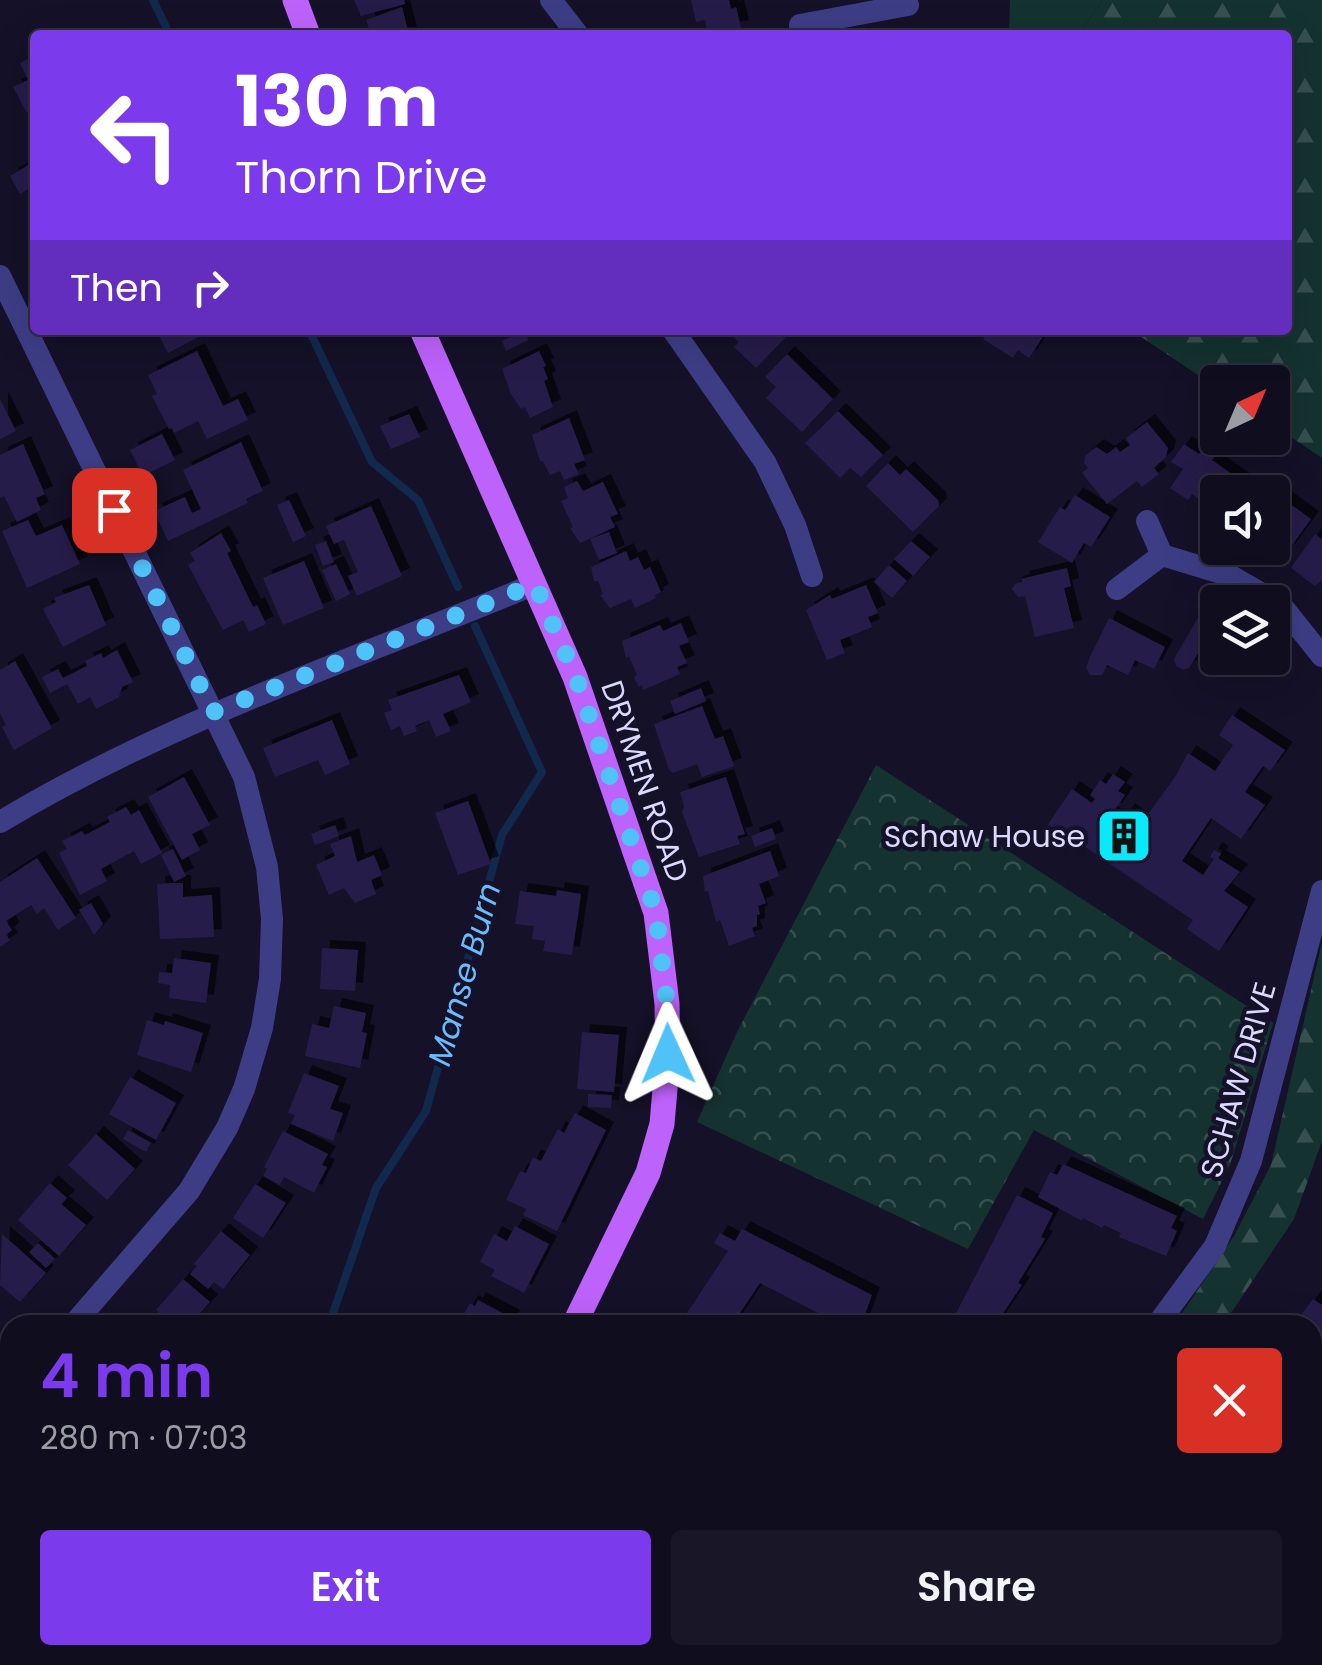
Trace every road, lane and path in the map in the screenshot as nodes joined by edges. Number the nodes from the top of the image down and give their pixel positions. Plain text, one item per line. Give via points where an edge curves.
1 (295, 0) edge
2 (551, 0) edge
3 (908, 5) dead end
4 (800, 25) dead end
5 (851, 26) edge
6 (306, 30) edge
7 (574, 30) edge
8 (0, 276) edge
9 (424, 335) edge
10 (676, 335) edge
11 (1147, 521) dead end
12 (1162, 555) junction
13 (812, 576) dead end
14 (535, 584) junction
15 (1117, 590) dead end
16 (1322, 656) edge
17 (213, 712) junction
18 (0, 822) edge
19 (1322, 891) edge
20 (82, 1315) edge
21 (579, 1315) edge
22 (1164, 1315) edge

1 - 6 main road
2 - 7 street
3 - 5 street
4 - 5 street
8 - 17 street
9 - 14 main road, DRYMEN ROAD
10 - 13 street via 765,462
11 - 12 street
12 - 15 street
12 - 16 street via 1231,576 1281,604
14 - 17 street
14 - 21 main road, DRYMEN ROAD via 576,677 656,913 667,1004 662,1124 648,1173
17 - 18 street via 75,777
17 - 20 street via 244,777 267,867 272,934 262,1028 244,1089 210,1159 160,1228
19 - 22 street, SCHAW DRIVE via 1250,1160 1215,1246

